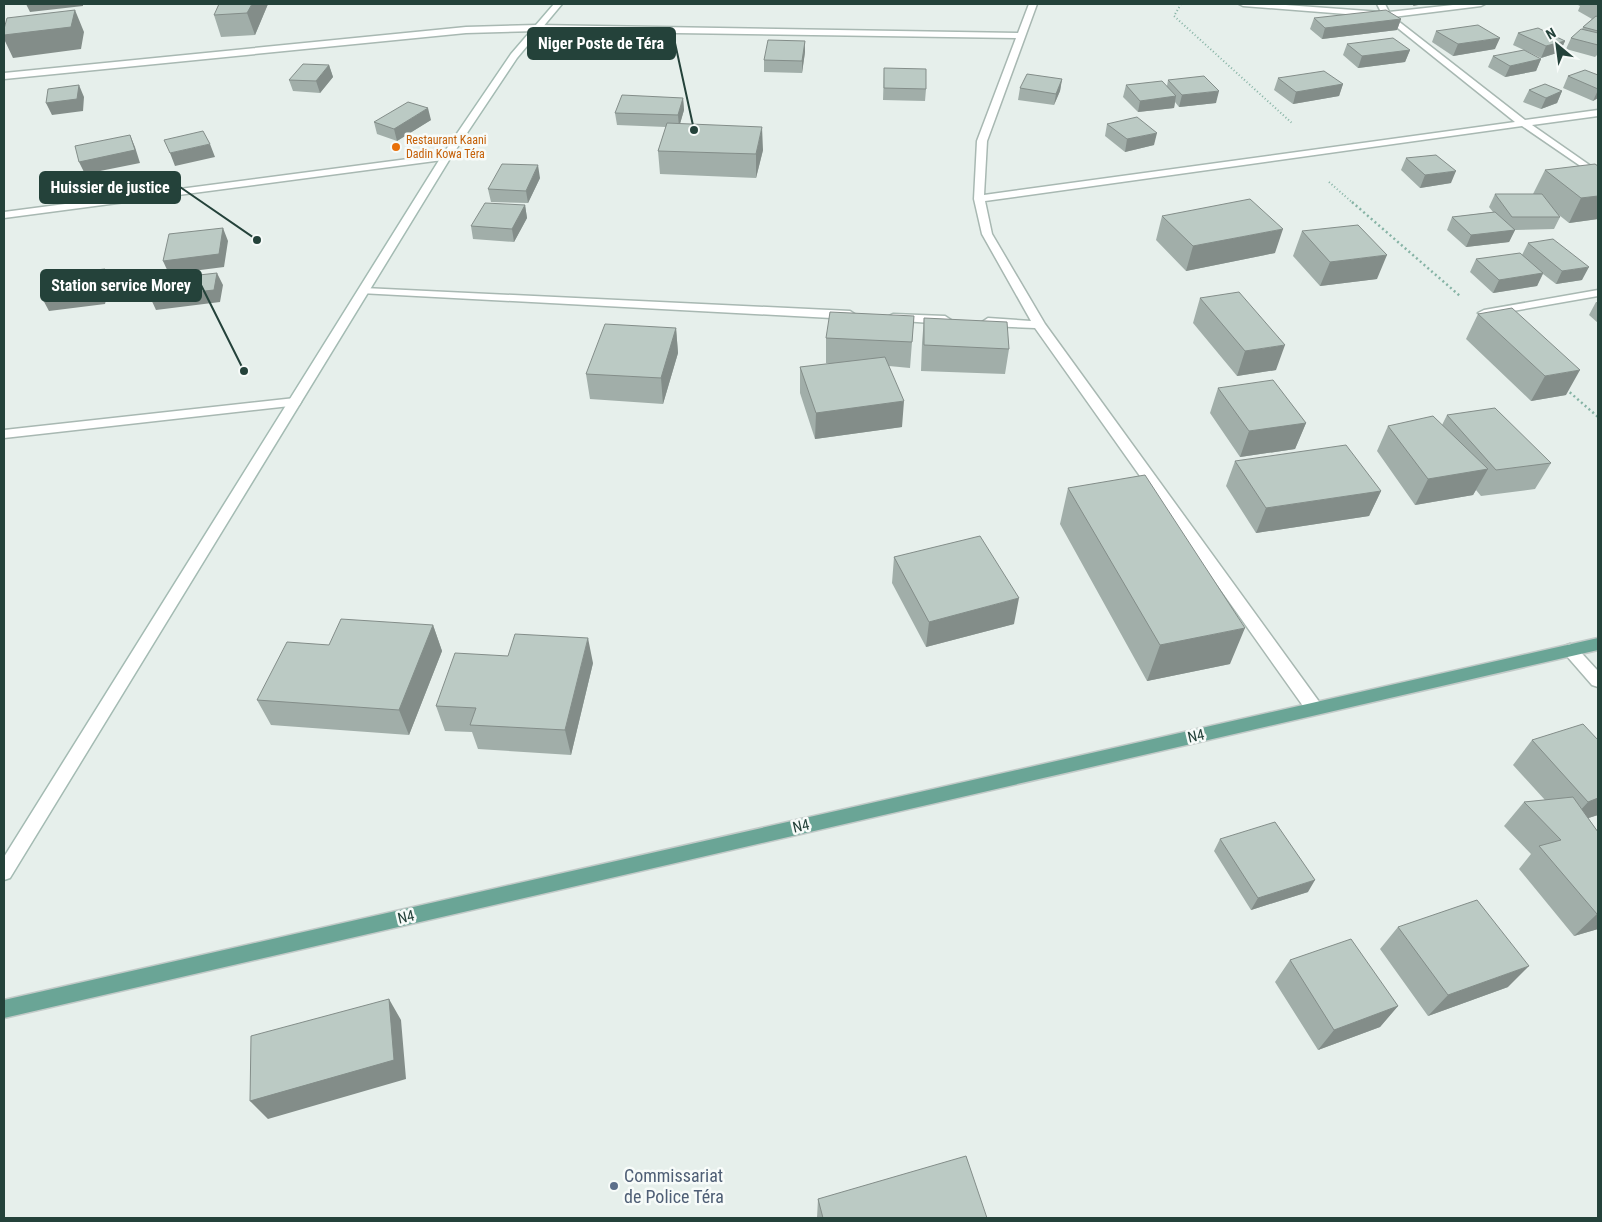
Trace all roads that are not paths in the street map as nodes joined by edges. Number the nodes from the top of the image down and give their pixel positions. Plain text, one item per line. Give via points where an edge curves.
1 (558, 4) edge
2 (1033, 4) edge
3 (1242, 4) edge
4 (1382, 4) edge
5 (1481, 4) edge
6 (1386, 15) junction
7 (538, 28) junction
8 (1021, 36) junction
9 (4, 76) edge
10 (1598, 113) edge
11 (1524, 123) junction
12 (446, 157) junction
13 (1598, 176) edge
14 (979, 199) junction
15 (4, 215) edge
16 (364, 291) junction
17 (1598, 293) edge
18 (1480, 314) edge
19 (860, 316) edge
20 (880, 317) edge
21 (960, 321) edge
22 (980, 322) edge
23 (1039, 325) junction
24 (295, 402) junction
25 (4, 434) edge
26 (1598, 644) edge
27 (1570, 650) junction
28 (1598, 681) edge
29 (1314, 708) junction
30 (4, 872) edge
31 (4, 1009) edge

1 - 7 street
2 - 8 street
3 - 6 street
4 - 6 street
5 - 6 street
6 - 11 street
7 - 8 street
7 - 9 street via 466,30
7 - 12 street via 514,56
8 - 14 street via 982,141
10 - 11 street
11 - 13 street
11 - 14 street
12 - 15 street
12 - 16 street
14 - 23 street via 987,234
16 - 19 street
16 - 24 street
17 - 18 street
20 - 21 street
22 - 23 street
23 - 29 street
24 - 25 street
24 - 30 street
26 - 27 main road, N4
27 - 28 street
27 - 29 main road, N4
29 - 31 main road, N4

